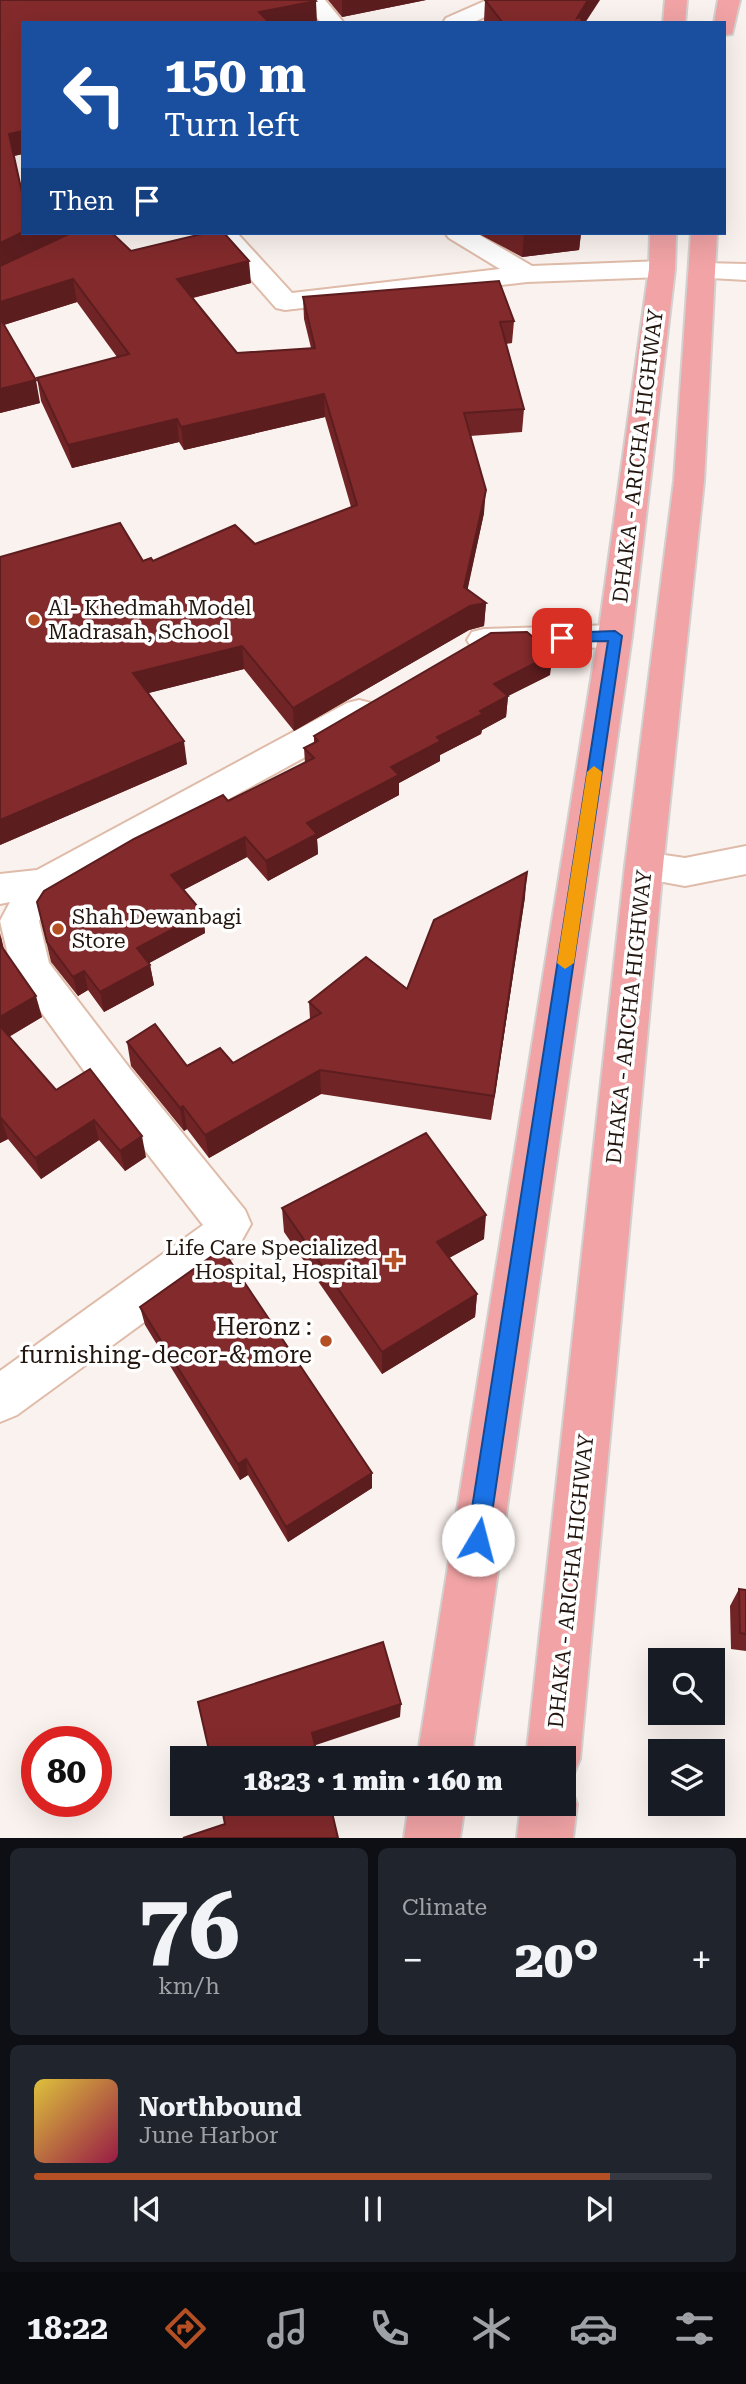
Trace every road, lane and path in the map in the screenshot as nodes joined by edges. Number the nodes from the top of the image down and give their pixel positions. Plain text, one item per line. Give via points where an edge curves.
1 (314, 0) edge
2 (505, 0) edge
3 (676, 0) edge
4 (729, 0) edge
5 (331, 21) edge
6 (458, 21) edge
7 (674, 21) edge
8 (725, 21) edge
9 (225, 235) edge
10 (461, 235) edge
11 (662, 251) edge
12 (703, 252) edge
13 (746, 272) edge
14 (527, 274) junction
15 (615, 636) junction
16 (459, 654) edge
17 (388, 694) edge
18 (746, 860) edge
19 (645, 866) junction
20 (6, 910) edge
21 (0, 1399) edge
22 (446, 1746) edge
23 (554, 1746) edge
24 (436, 1816) edge
25 (548, 1816) edge
26 (432, 1838) edge
27 (545, 1838) edge

1 - 5 street
2 - 6 street
3 - 7 highway
4 - 8 highway
9 - 14 street via 285,302
10 - 14 street
11 - 14 street
11 - 15 highway, DHAKA - ARICHA HIGHWAY
12 - 13 street
12 - 19 highway, DHAKA - ARICHA HIGHWAY via 689,481
15 - 16 street via 482,640
15 - 22 highway, DHAKA - ARICHA HIGHWAY
17 - 20 street via 44,883
18 - 19 street via 685,872
19 - 23 highway, DHAKA - ARICHA HIGHWAY
20 - 21 street via 31,968 229,1224 216,1244
24 - 26 highway
25 - 27 highway

